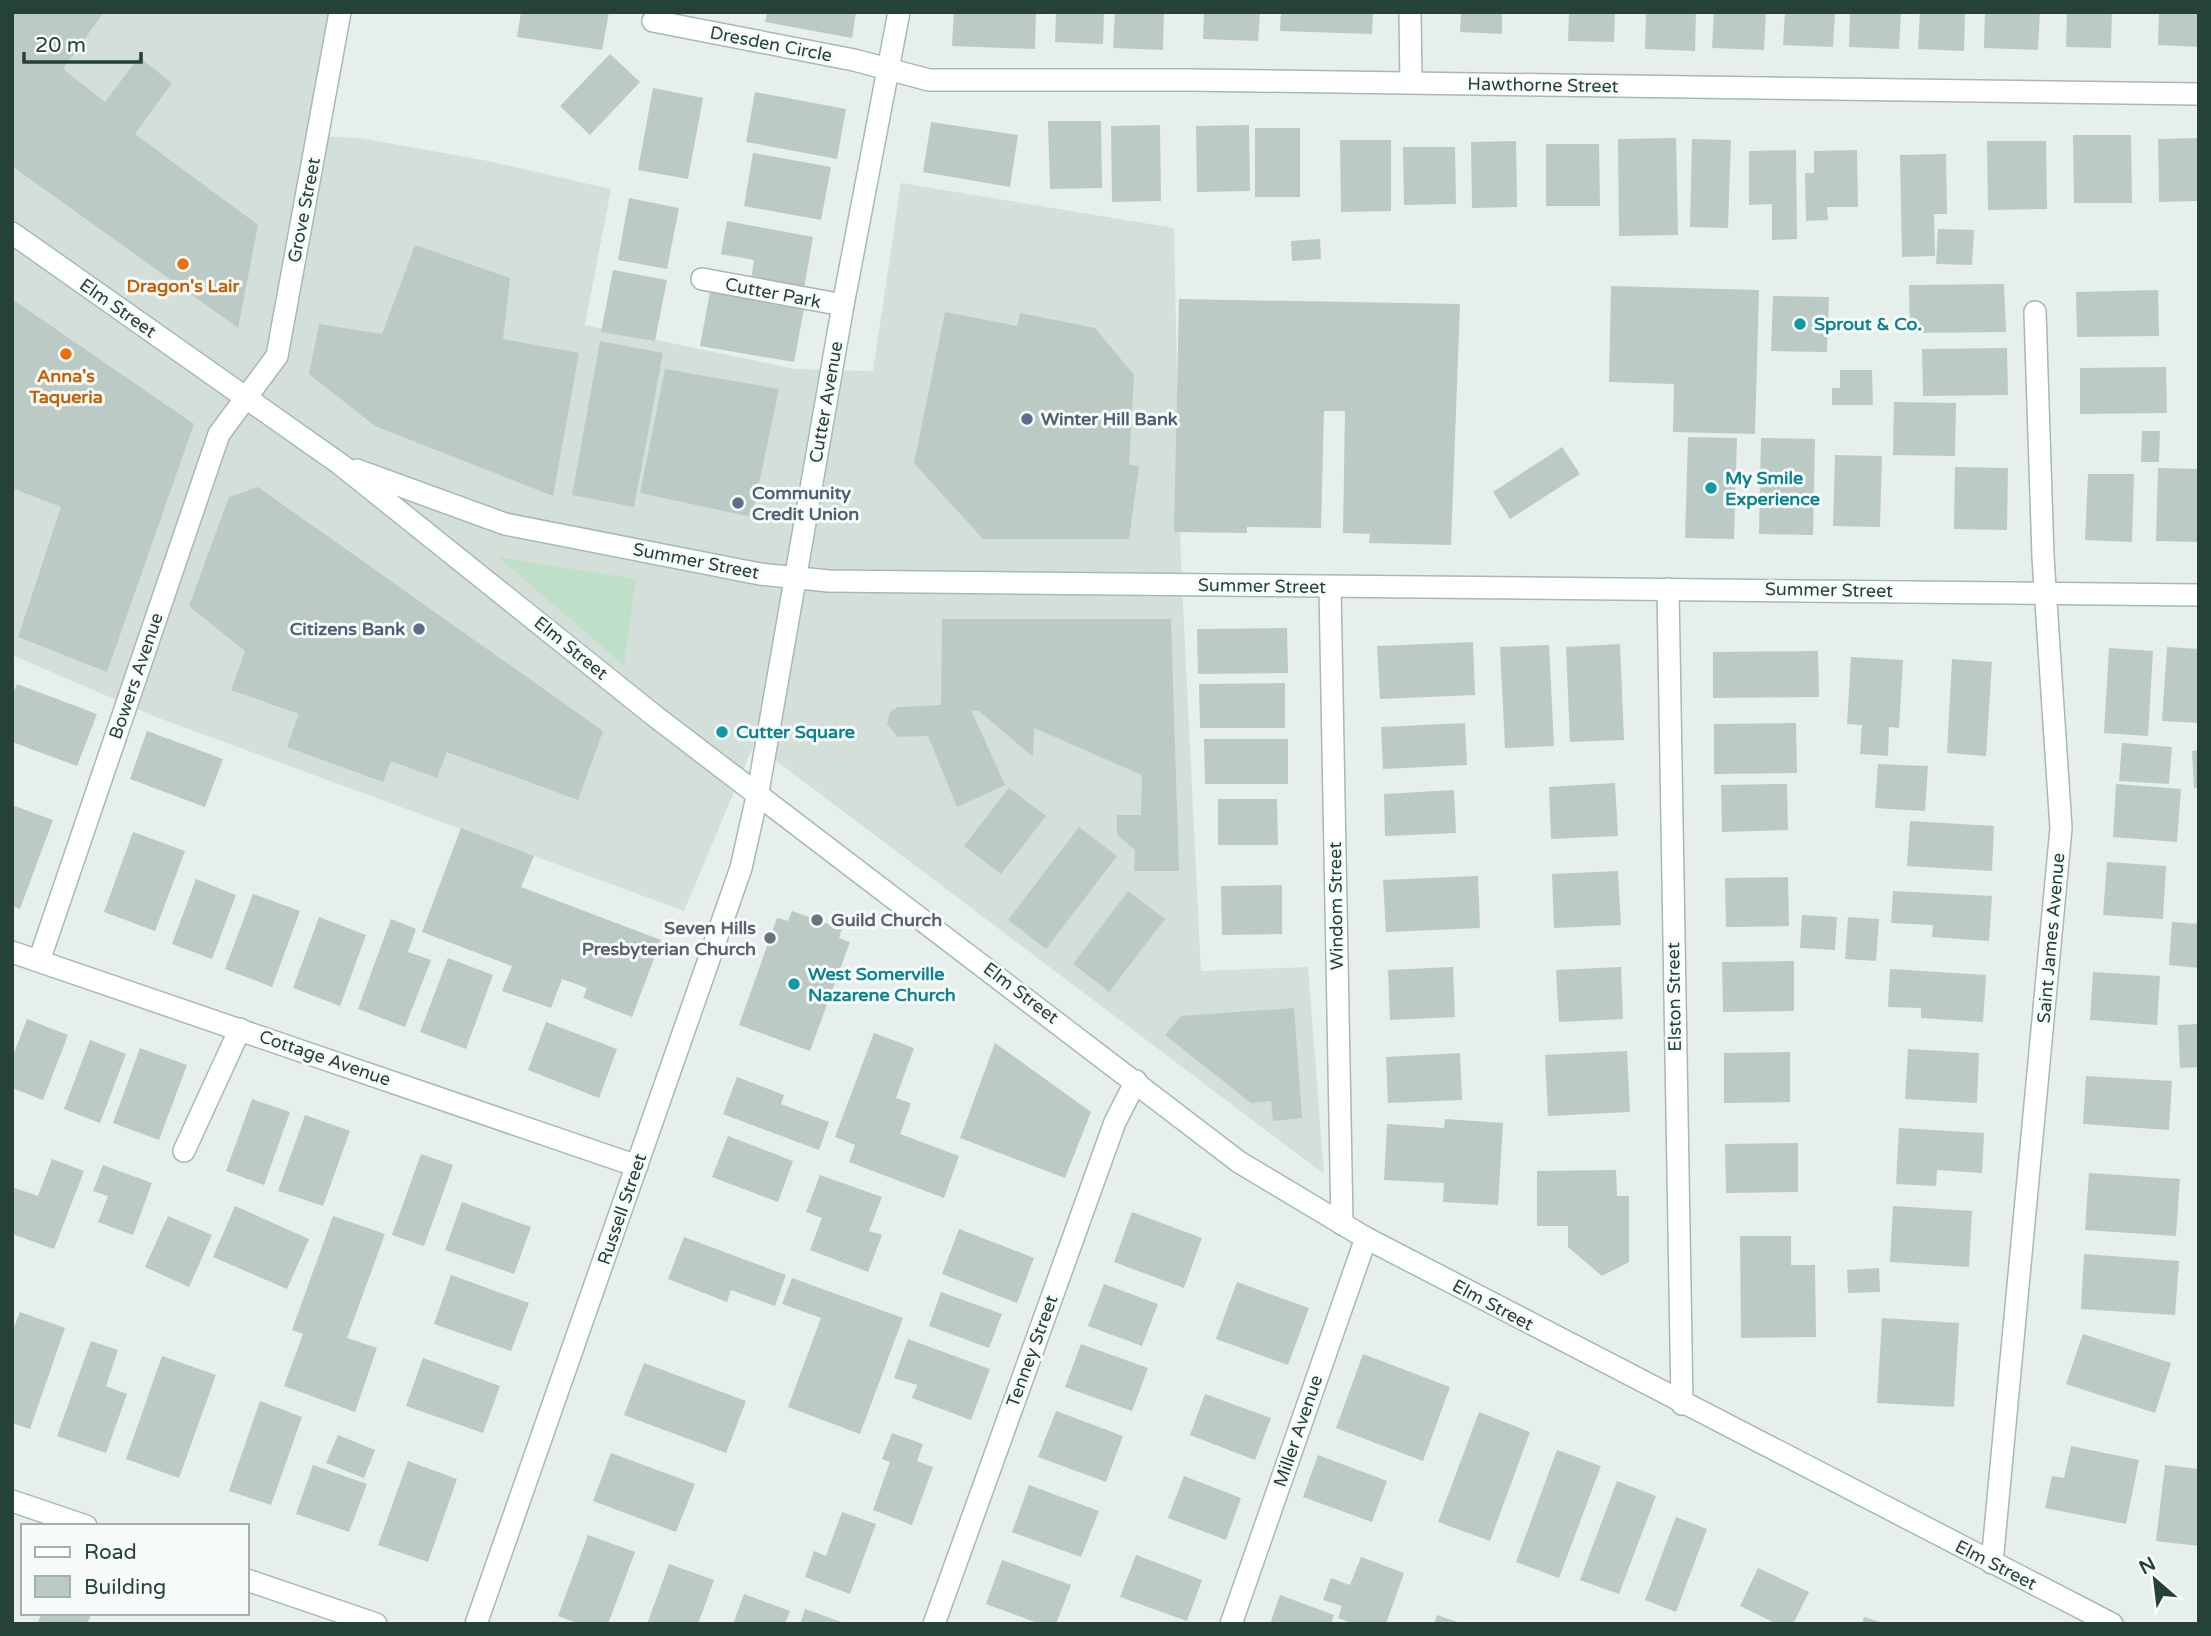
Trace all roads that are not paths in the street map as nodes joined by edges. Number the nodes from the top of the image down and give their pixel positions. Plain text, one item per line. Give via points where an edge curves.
1 (340, 12) edge
2 (899, 12) edge
3 (1410, 12) edge
4 (653, 21) dead end
5 (888, 69) junction
6 (1411, 83) junction
7 (2199, 94) edge
8 (12, 233) edge
9 (702, 279) dead end
10 (843, 305) junction
11 (2035, 312) dead end
12 (245, 397) junction
13 (340, 464) junction
14 (795, 578) junction
15 (1330, 588) junction
16 (1668, 589) junction
17 (2046, 594) junction
18 (2199, 595) edge
19 (758, 792) junction
20 (12, 952) edge
21 (40, 961) junction
22 (240, 1030) junction
23 (1136, 1081) junction
24 (184, 1151) dead end
25 (636, 1166) junction
26 (1342, 1224) junction
27 (1366, 1238) junction
28 (1682, 1404) junction
29 (12, 1501) edge
30 (80, 1524) edge
31 (1992, 1563) junction
32 (248, 1580) edge
33 (376, 1624) edge
34 (476, 1624) edge
35 (934, 1624) edge
36 (1231, 1624) edge
37 (2112, 1624) edge

1 - 12 street, Grove Street via 276,356
2 - 5 street, Cutter Avenue
3 - 6 street
4 - 5 street, Dresden Circle
5 - 6 street, Hawthorne Street via 929,80
5 - 10 street, Cutter Avenue
6 - 7 street, Hawthorne Street
8 - 12 street, Elm Street
9 - 10 street, Cutter Park
10 - 14 street, Cutter Avenue
11 - 17 street, Saint James Avenue
12 - 13 street, Elm Street
12 - 21 street, Bowers Avenue via 219,434
13 - 14 street, Summer Street via 505,524
13 - 19 street, Elm Street via 656,717
14 - 15 street, Summer Street
14 - 19 street, Cutter Avenue
15 - 16 street, Summer Street
15 - 26 street, Windom Street
16 - 17 street, Summer Street
16 - 28 street, Elston Street
17 - 18 street, Summer Street
17 - 31 street, Saint James Avenue via 2061,828
19 - 23 street, Elm Street
19 - 25 street, Russell Street via 741,868
20 - 21 street, Cottage Avenue
21 - 22 street, Cottage Avenue
22 - 24 street
22 - 25 street, Cottage Avenue
23 - 26 street, Elm Street via 1239,1162
23 - 35 street, Tenney Street via 1115,1122
25 - 34 street, Russell Street
26 - 27 street, Elm Street
27 - 28 street, Elm Street
27 - 36 street, Miller Avenue
28 - 31 street, Elm Street
29 - 30 street
31 - 37 street, Elm Street
32 - 33 street

